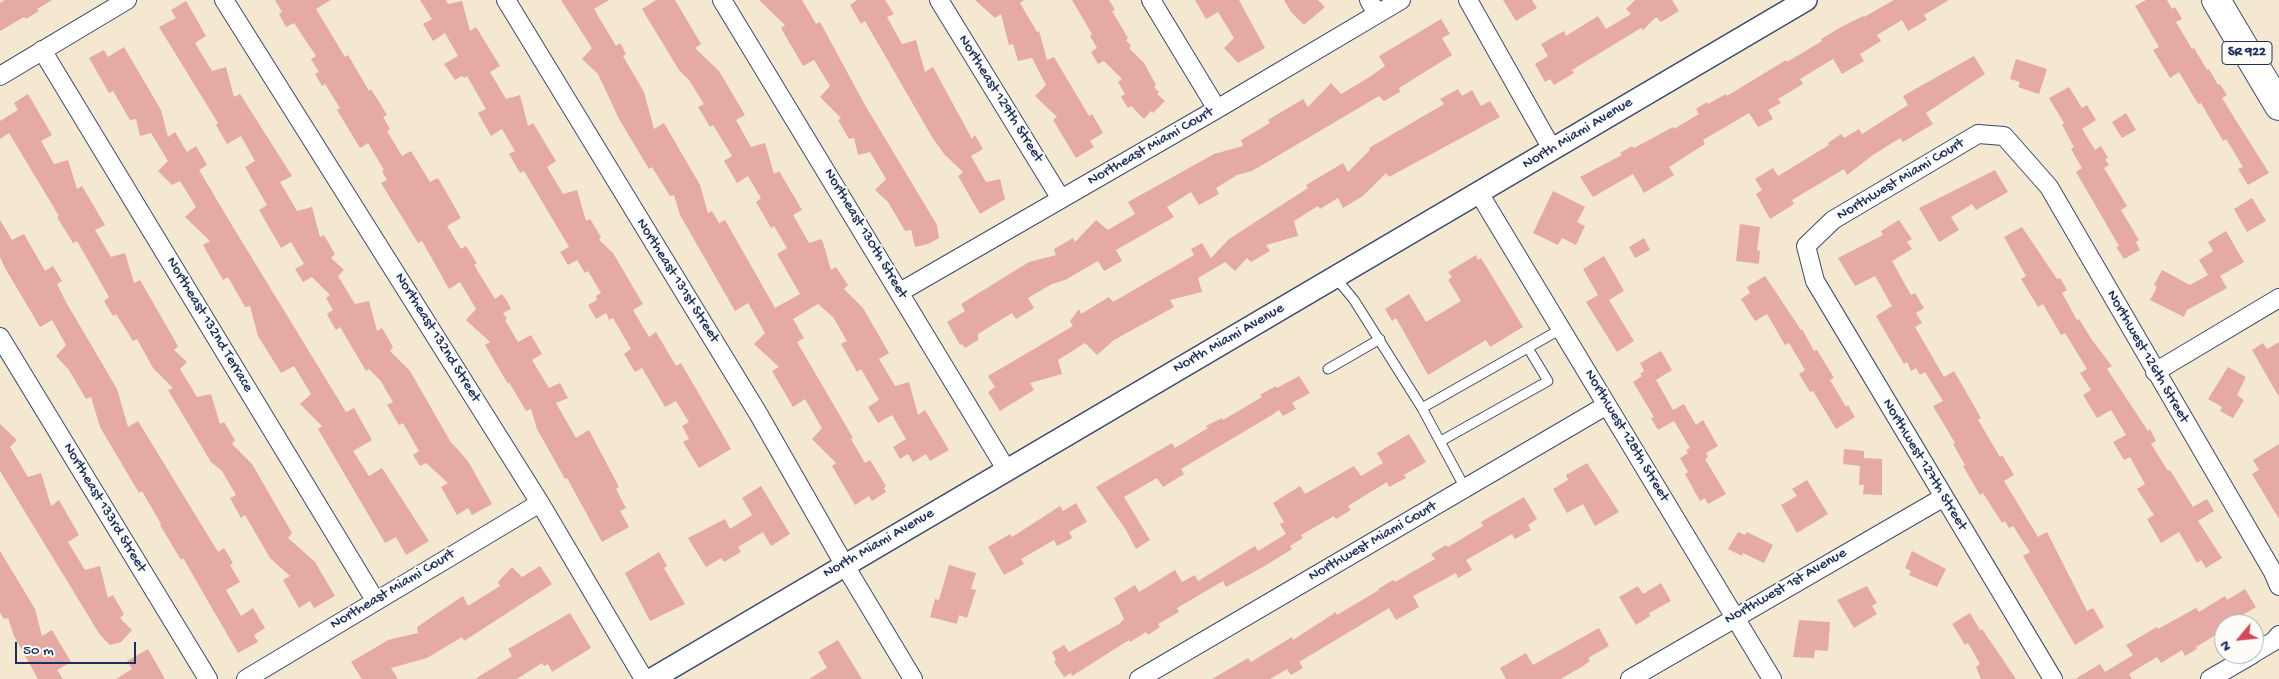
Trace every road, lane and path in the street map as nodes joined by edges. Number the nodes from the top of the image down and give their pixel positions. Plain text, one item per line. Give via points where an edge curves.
1 (127, 0) edge
2 (224, 0) edge
3 (506, 0) edge
4 (722, 0) edge
5 (939, 0) edge
6 (1151, 0) edge
7 (1401, 0) edge
8 (1468, 0) edge
9 (1806, 0) edge
10 (2216, 0) edge
11 (1373, 7) edge
12 (42, 50) junction
13 (0, 76) edge
14 (2279, 106) edge
15 (1217, 110) junction
16 (2004, 136) joint
17 (1552, 149) junction
18 (1479, 193) junction
19 (1061, 199) junction
20 (1806, 246) joint
21 (1335, 277) junction
22 (900, 292) junction
23 (2279, 298) edge
24 (1561, 329) junction
25 (0, 337) edge
26 (1380, 340) junction
27 (1528, 348) junction
28 (1328, 369) dead end
29 (2155, 372) junction
30 (1607, 405) junction
31 (1422, 408) junction
32 (1441, 440) junction
33 (1006, 469) junction
34 (1466, 488) junction
35 (1944, 498) junction
36 (540, 503) junction
37 (844, 564) junction
38 (2279, 586) edge
39 (375, 600) junction
40 (1735, 616) junction
41 (2279, 636) edge
42 (2264, 647) edge
43 (2236, 664) edge
44 (208, 679) edge
45 (246, 679) edge
46 (644, 679) edge
47 (652, 679) edge
48 (913, 679) edge
49 (1139, 679) edge
50 (1630, 679) edge
51 (1772, 679) edge
52 (2053, 679) edge
53 (2210, 679) edge

1 - 12 street
2 - 36 street, Northeast 132nd Street
3 - 37 street, Northeast 131st Street via 760,415
4 - 22 street, Northeast 130th Street
5 - 19 street, Northeast 129th Street
6 - 15 street
7 - 11 street, Northeast Miami Court
8 - 17 street
9 - 17 street, North Miami Avenue
10 - 14 main road, SR 922
11 - 15 street, Northeast Miami Court
12 - 13 street
12 - 39 street, Northeast 132nd Terrace
15 - 19 street, Northeast Miami Court
16 - 20 street, Northwest Miami Court via 1978,134 1833,220
16 - 29 street, Northwest 126th Street via 2049,187
17 - 18 street, North Miami Avenue
18 - 21 street, North Miami Avenue
18 - 24 street, Northwest 128th Street
19 - 22 street, Northeast Miami Court
20 - 35 street, Northwest 127th Street via 1814,281
21 - 26 lane
21 - 33 street, North Miami Avenue
22 - 33 street, Northeast 130th Street
23 - 29 street
24 - 27 lane
24 - 30 street, Northwest 128th Street
25 - 44 street, Northeast 133rd Street
26 - 28 lane
26 - 31 lane
27 - 31 lane
27 - 32 lane via 1548,380
29 - 38 street, Northwest 126th Street via 2274,572
30 - 34 street, Northwest Miami Court
30 - 40 street, Northwest 128th Street
31 - 32 lane
32 - 34 lane
33 - 37 street, North Miami Avenue
34 - 49 street, Northwest Miami Court
35 - 40 street, Northwest 1st Avenue
35 - 52 street, Northwest 127th Street
36 - 39 street, Northeast Miami Court
36 - 46 street, Northeast 132nd Street
37 - 47 street, North Miami Avenue
37 - 48 street, Northeast 131st Street
39 - 45 street, Northeast Miami Court
40 - 50 street, Northwest 1st Avenue
40 - 51 street, Northwest 128th Street
41 - 42 street
43 - 53 street

